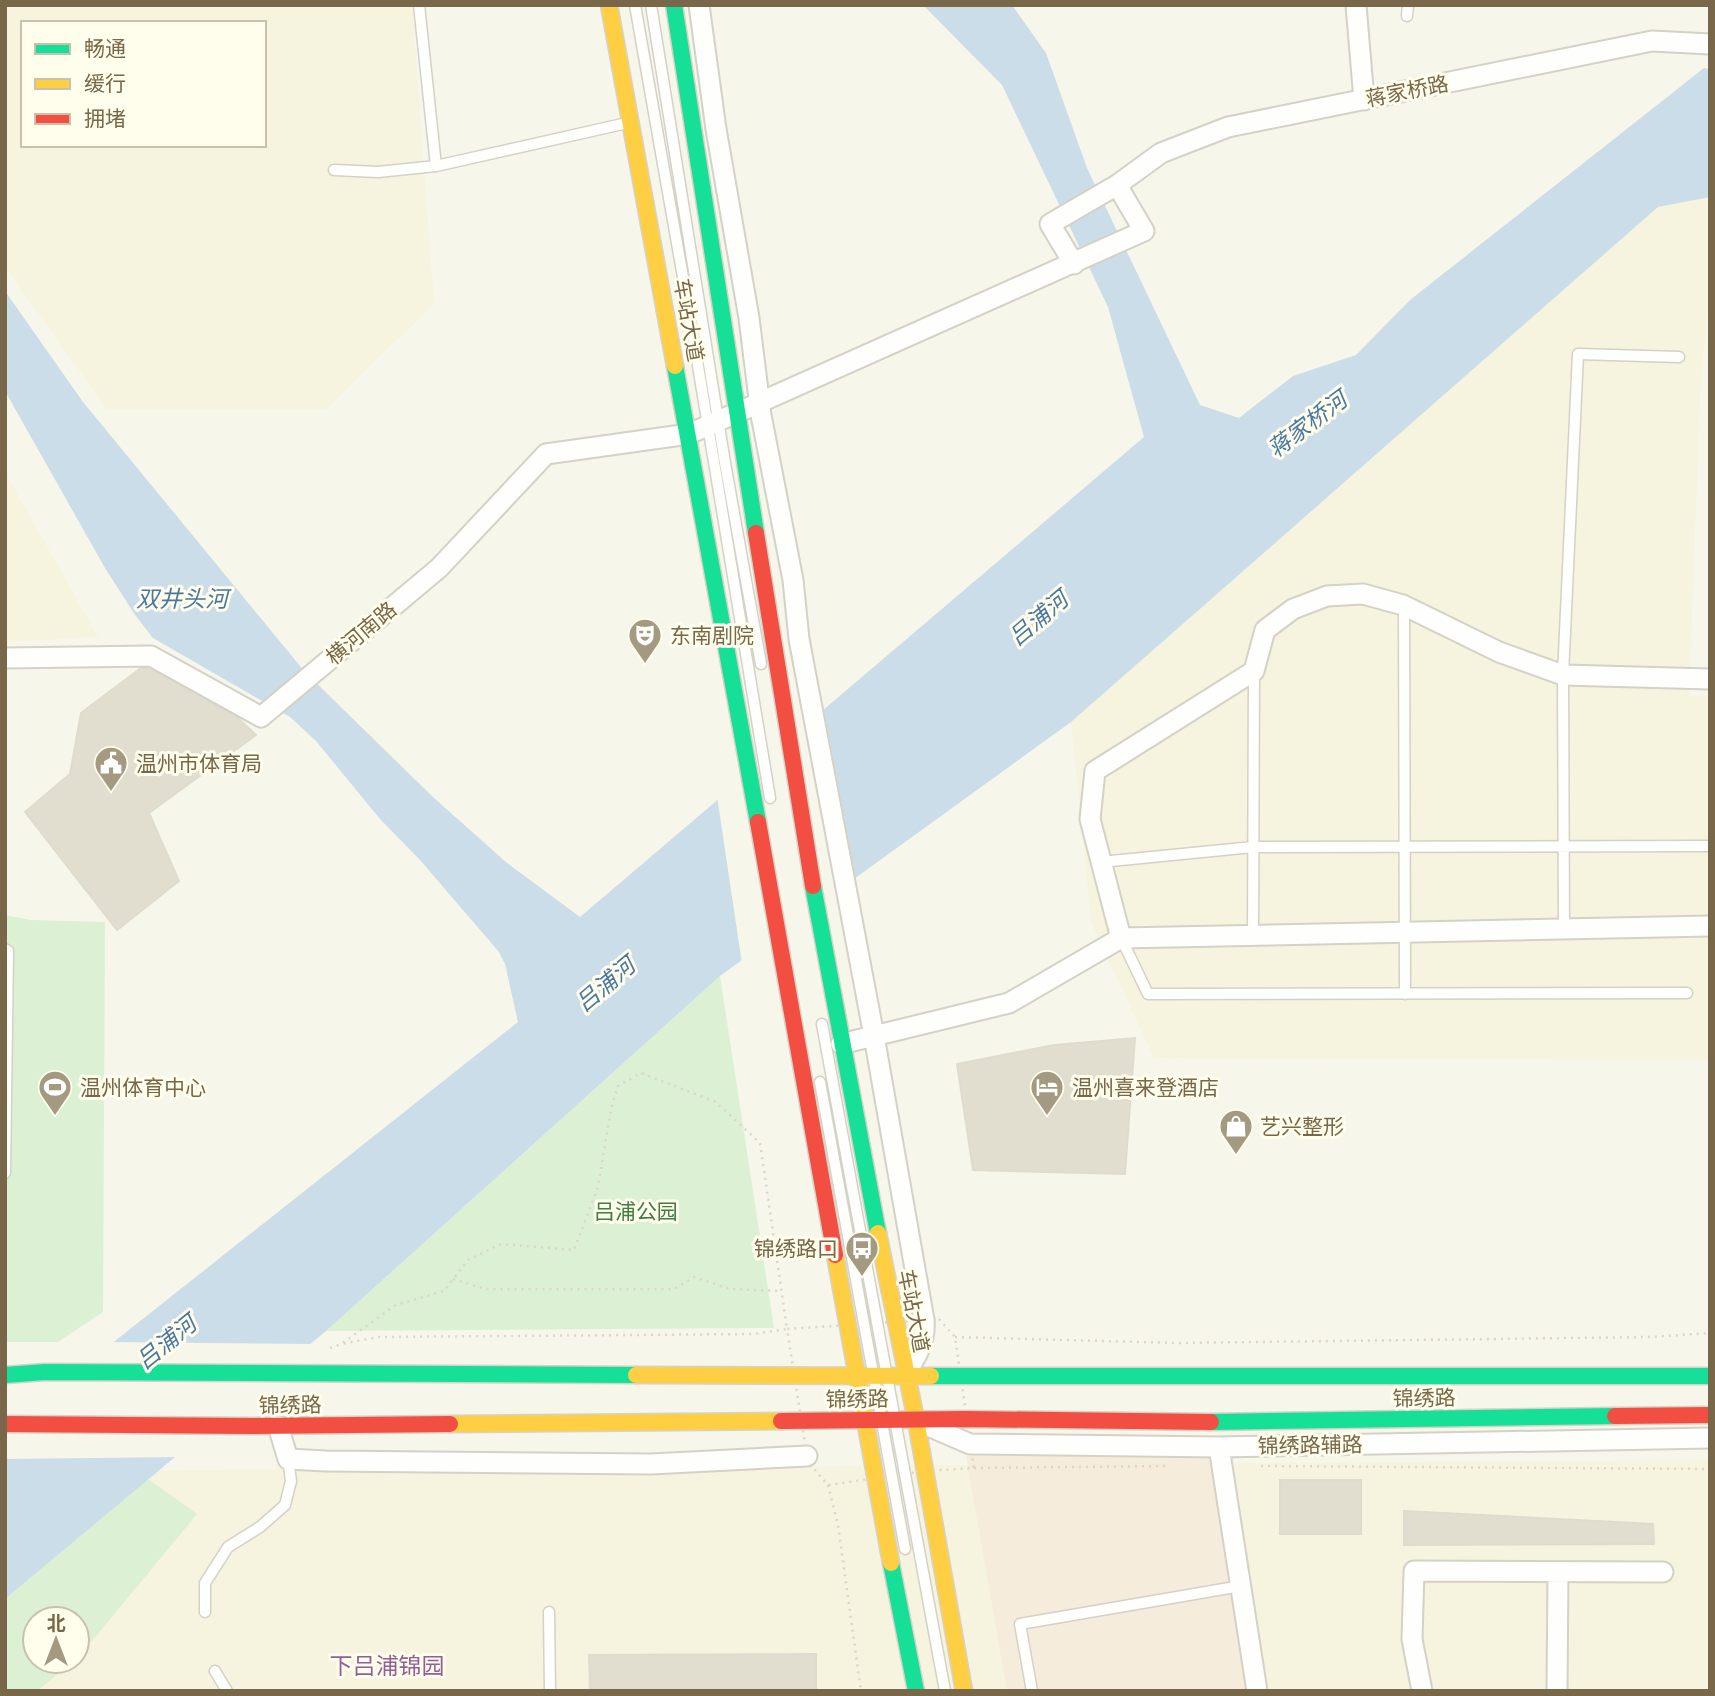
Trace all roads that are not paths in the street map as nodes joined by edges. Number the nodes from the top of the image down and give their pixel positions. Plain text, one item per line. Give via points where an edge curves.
1 (419, 5) edge
2 (610, 5) edge
3 (635, 5) edge
4 (651, 5) edge
5 (674, 5) edge
6 (699, 5) edge
7 (1356, 5) edge
8 (1710, 44) edge
9 (1364, 100) junction
10 (631, 122) junction
11 (436, 166) junction
12 (334, 170) dead end
13 (1117, 184) junction
14 (1074, 264) junction
15 (1679, 357) dead end
16 (760, 401) junction
17 (737, 412) junction
18 (713, 424) junction
19 (689, 434) junction
20 (1404, 605) junction
21 (5, 657) edge
22 (762, 668) dead end
23 (1254, 671) junction
24 (1563, 676) junction
25 (1710, 679) edge
26 (772, 815) dead end
27 (1405, 846) junction
28 (1710, 846) edge
29 (1253, 847) junction
30 (1563, 847) junction
31 (1101, 862) junction
32 (1710, 926) edge
33 (1564, 929) junction
34 (1405, 933) junction
35 (1253, 936) junction
36 (1121, 938) junction
37 (5, 949) edge
38 (1405, 993) junction
39 (1687, 993) dead end
40 (821, 1017) dead end
41 (874, 1036) junction
42 (841, 1044) junction
43 (820, 1076) dead end
44 (5, 1173) edge
45 (5, 1375) edge
46 (856, 1376) junction
47 (889, 1376) junction
48 (1710, 1376) edge
49 (1710, 1415) edge
50 (888, 1420) junction
51 (916, 1420) junction
52 (864, 1421) junction
53 (5, 1424) edge
54 (278, 1426) junction
55 (1710, 1438) edge
56 (1219, 1447) junction
57 (807, 1456) dead end
58 (288, 1459) junction
59 (906, 1556) dead end
60 (1558, 1572) junction
61 (1663, 1572) dead end
62 (1241, 1586) junction
63 (205, 1612) dead end
64 (549, 1612) dead end
65 (215, 1671) dead end
66 (227, 1691) edge
67 (550, 1691) edge
68 (916, 1691) edge
69 (945, 1691) edge
70 (964, 1691) edge
71 (1032, 1691) edge
72 (1257, 1691) edge
73 (1422, 1691) edge
74 (1557, 1691) edge

1 - 11 lane
2 - 10 main road, 车站大道
3 - 18 lane
4 - 18 lane
5 - 17 main road, 车站大道
6 - 16 street
7 - 9 street
8 - 9 street, 蒋家桥路 via 1652,41
9 - 13 street, 蒋家桥路 via 1228,127 1161,153
10 - 11 lane
10 - 19 main road, 车站大道
11 - 12 lane via 378,172
13 - 14 street, 蒋家桥路 via 1050,224
13 - 14 street, 横河南路 via 1144,231
14 - 16 street, 横河南路
15 - 24 lane via 1578,354
16 - 17 street, 横河南路
16 - 41 street via 793,580 799,639
17 - 18 street, 横河南路
17 - 42 main road, 车站大道
18 - 19 street, 横河南路
18 - 22 lane
18 - 26 lane
19 - 21 street, 横河南路 via 546,454 439,568 261,717 151,656
19 - 46 main road, 车站大道
20 - 23 street via 1363,594 1327,596 1293,609 1265,630
20 - 24 street via 1500,652
20 - 27 lane
23 - 29 lane
23 - 31 street via 1095,771 1090,819
24 - 25 street
24 - 30 lane
27 - 29 lane
27 - 30 lane
27 - 34 lane
28 - 30 lane
29 - 31 lane
29 - 35 lane
30 - 33 lane
31 - 36 street
32 - 33 street
33 - 34 street
34 - 35 street
34 - 38 lane
35 - 36 street
36 - 38 lane via 1148,994
36 - 41 street via 1009,1003
37 - 44 lane
38 - 39 lane
40 - 47 lane
41 - 42 street
41 - 47 street via 925,1328 921,1350
42 - 47 main road, 车站大道
43 - 47 lane
45 - 46 main road, 锦绣路
46 - 47 main road, 锦绣路
46 - 52 main road
47 - 48 main road, 锦绣路
47 - 50 lane
47 - 51 main road, 车站大道
49 - 51 main road, 锦绣路 via 1213,1422
50 - 51 main road, 锦绣路
50 - 52 main road, 锦绣路
50 - 59 lane
50 - 69 lane
51 - 56 street, 锦绣路辅路 via 970,1444
51 - 70 main road, 车站大道
52 - 54 main road, 锦绣路
52 - 68 main road
53 - 54 main road, 锦绣路
54 - 58 street
55 - 56 street, 锦绣路辅路
56 - 62 street
57 - 58 street via 651,1464
58 - 63 lane via 285,1506 228,1547 205,1583
60 - 61 street
60 - 73 street via 1414,1571 1412,1639
60 - 74 street
62 - 71 lane via 1020,1624
62 - 72 street
64 - 67 lane
65 - 66 lane

